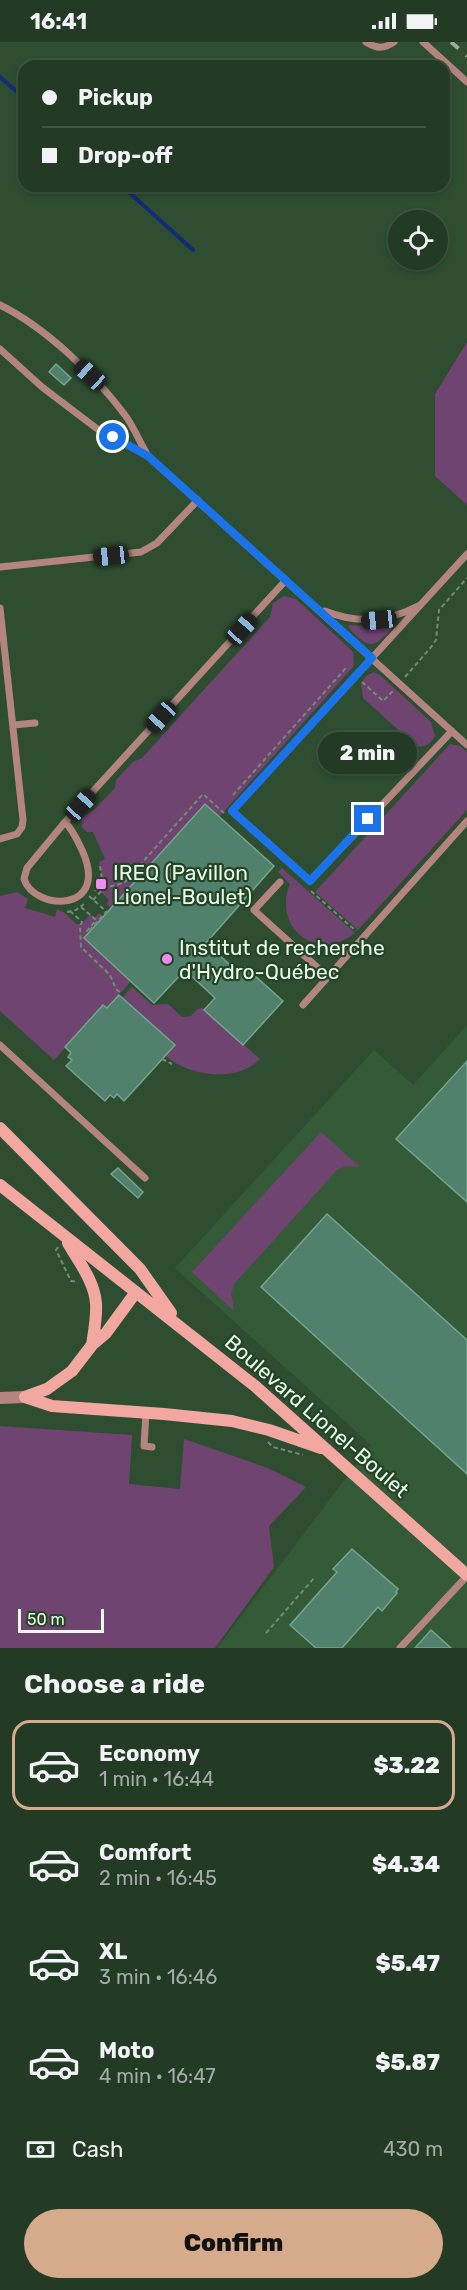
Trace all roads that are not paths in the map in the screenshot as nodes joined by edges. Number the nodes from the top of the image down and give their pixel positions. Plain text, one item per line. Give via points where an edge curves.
1 (366, 42) edge
2 (394, 42) edge
3 (423, 42) edge
4 (443, 60) edge
5 (450, 67) edge
6 (467, 82) edge
7 (0, 305) edge
8 (0, 349) edge
9 (148, 456) junction
10 (198, 500) junction
11 (467, 554) edge
12 (0, 567) edge
13 (286, 580) junction
14 (423, 603) junction
15 (0, 608) edge
16 (319, 609) junction
17 (372, 658) junction
18 (35, 723) dead end
19 (13, 726) junction
20 (452, 730) junction
21 (467, 745) edge
22 (467, 821) edge
23 (65, 822) junction
24 (0, 839) edge
25 (280, 882) dead end
26 (328, 977) junction
27 (303, 1005) dead end
28 (0, 1045) edge
29 (0, 1128) edge
30 (145, 1178) dead end
31 (0, 1185) edge
32 (65, 1237) junction
33 (136, 1292) junction
34 (179, 1324) junction
35 (92, 1345) junction
36 (25, 1397) junction
37 (0, 1398) edge
38 (146, 1413) junction
39 (146, 1449) dead end
40 (327, 1450) junction
41 (467, 1576) edge
42 (400, 1648) edge

1 - 2 lane via 386,48
3 - 4 lane
5 - 6 lane
7 - 9 lane via 30,321 90,375 126,417
8 - 9 lane via 96,428
9 - 10 lane
10 - 12 lane via 158,543 141,552
10 - 13 lane
11 - 14 lane
13 - 16 lane
13 - 23 lane
14 - 16 lane via 401,614 367,621
14 - 17 lane
15 - 19 lane
16 - 17 lane
17 - 20 lane
17 - 20 lane via 232,811 259,836 310,881
18 - 19 lane
19 - 24 lane via 23,824 14,836
20 - 21 lane
22 - 26 lane
23 - 23 lane via 24,873 29,890 58,901 78,897 90,878 88,863
25 - 26 lane via 254,910
26 - 27 lane
28 - 30 lane
29 - 34 main road via 140,1269
31 - 32 main road, Boulevard Lionel-Boulet
32 - 33 main road, Boulevard Lionel-Boulet
32 - 35 main road via 93,1291 96,1310
33 - 34 main road, Boulevard Lionel-Boulet
33 - 35 main road via 106,1333
34 - 40 main road, Boulevard Lionel-Boulet
35 - 36 main road via 60,1382
36 - 37 street
36 - 38 main road via 52,1406
38 - 39 lane
38 - 40 main road via 253,1425
40 - 41 main road, Boulevard Lionel-Boulet
41 - 42 lane

